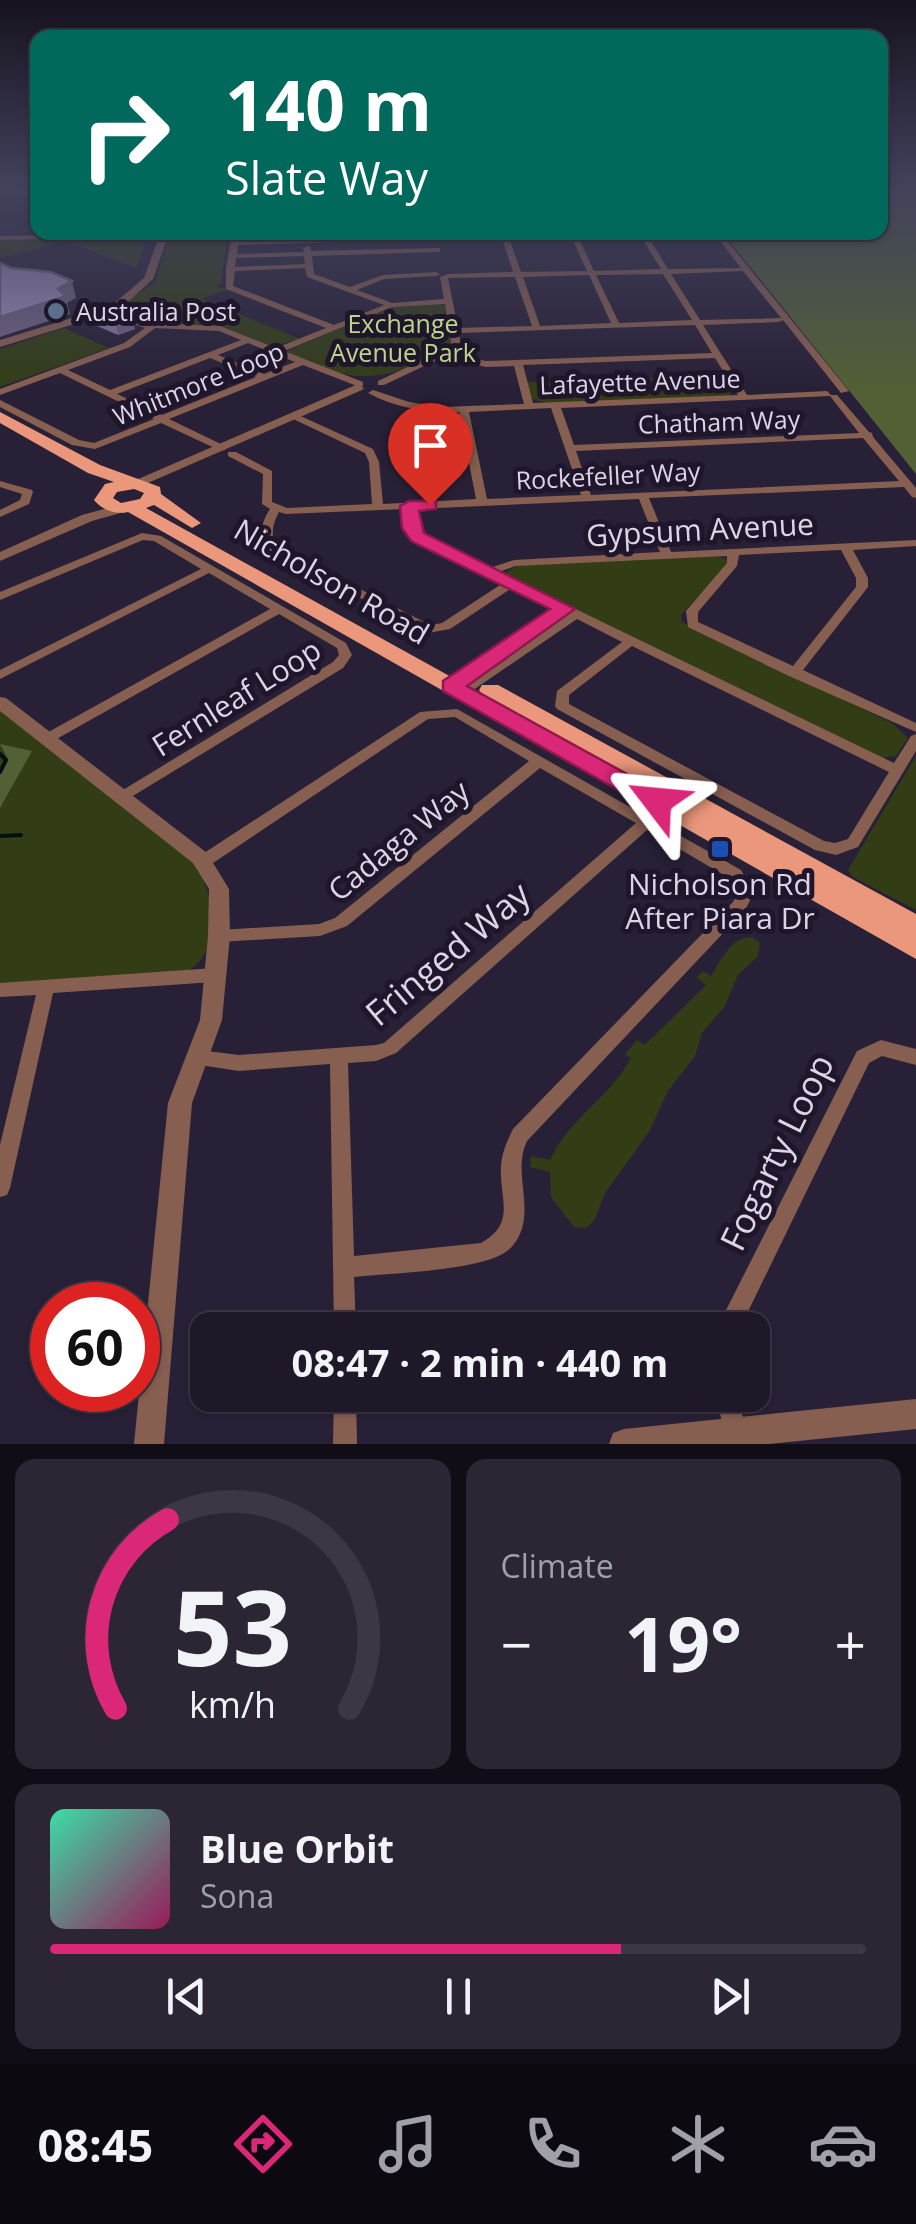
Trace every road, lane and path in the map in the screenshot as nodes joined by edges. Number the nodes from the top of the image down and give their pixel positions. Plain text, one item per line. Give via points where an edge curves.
1 (150, 256) edge
2 (232, 256) edge
3 (307, 256) edge
4 (439, 256) edge
5 (512, 256) edge
6 (584, 256) edge
7 (657, 256) edge
8 (729, 256) edge
9 (732, 256) edge
10 (306, 266) junction
11 (736, 266) junction
12 (664, 268) junction
13 (230, 269) junction
14 (591, 271) junction
15 (518, 273) junction
16 (444, 274) junction
17 (349, 290) junction
18 (449, 301) junction
19 (391, 305) junction
20 (108, 308) junction
21 (779, 320) junction
22 (697, 323) junction
23 (157, 326) junction
24 (616, 326) junction
25 (334, 328) junction
26 (537, 328) junction
27 (456, 331) junction
28 (249, 340) junction
29 (0, 343) edge
30 (276, 351) junction
31 (211, 355) junction
32 (447, 356) junction
33 (718, 356) junction
34 (302, 362) junction
35 (518, 363) junction
36 (61, 370) junction
37 (265, 378) junction
38 (371, 388) junction
39 (0, 392) edge
40 (111, 393) junction
41 (836, 394) junction
42 (744, 397) junction
43 (0, 403) edge
44 (555, 405) junction
45 (529, 406) junction
46 (458, 409) junction
47 (0, 417) edge
48 (163, 419) junction
49 (299, 419) junction
50 (0, 430) edge
51 (869, 435) junction
52 (570, 448) junction
53 (227, 451) junction
54 (913, 483) edge
55 (0, 484) edge
56 (129, 496) junction
57 (643, 496) junction
58 (916, 496) edge
59 (587, 498) junction
60 (482, 503) junction
61 (409, 506) junction
62 (378, 507) junction
63 (275, 510) junction
64 (0, 514) edge
65 (916, 543) edge
66 (845, 546) junction
67 (0, 549) edge
68 (733, 552) junction
69 (667, 555) junction
70 (0, 557) edge
71 (209, 569) junction
72 (490, 572) junction
73 (512, 583) junction
74 (0, 596) edge
75 (279, 609) junction
76 (570, 612) junction
77 (631, 641) junction
78 (794, 673) junction
79 (0, 675) edge
80 (464, 685) junction
81 (0, 702) edge
82 (916, 728) edge
83 (48, 738) junction
84 (916, 739) edge
85 (539, 762) junction
86 (897, 770) junction
87 (123, 797) junction
88 (646, 823) junction
89 (204, 862) junction
90 (916, 927) edge
91 (219, 936) junction
92 (916, 948) edge
93 (214, 976) junction
94 (46, 987) junction
95 (0, 990) edge
96 (340, 1056) junction
97 (916, 1056) edge
98 (200, 1058) junction
99 (0, 1188) edge
100 (344, 1267) junction
101 (345, 1312) edge
102 (736, 1312) edge
103 (345, 1412) edge
104 (730, 1412) edge
105 (916, 1414) edge
106 (735, 1432) junction
107 (149, 1444) edge
108 (345, 1444) edge
109 (624, 1444) edge

1 - 20 street via 142,279
2 - 13 street
3 - 10 street
4 - 16 street
5 - 15 street
6 - 14 street
7 - 12 street
8 - 11 street
9 - 41 street
10 - 13 street
10 - 17 street via 311,276
11 - 12 street
11 - 21 street
12 - 14 street
12 - 22 street
13 - 25 street via 230,287
14 - 15 street
14 - 24 street
15 - 16 street
15 - 26 street
16 - 17 street via 383,277
16 - 18 street
17 - 19 street
18 - 19 street
18 - 27 street
19 - 25 street
20 - 23 street, Lafayette Avenue
20 - 29 street
21 - 22 street
21 - 41 street
22 - 24 street
22 - 33 street
23 - 28 street, Lafayette Avenue via 220,330
23 - 36 street via 127,346
24 - 26 street
25 - 30 street
26 - 27 street
27 - 32 street via 457,348
28 - 30 street, Lafayette Avenue
28 - 31 street
30 - 34 street, Lafayette Avenue
31 - 37 street
31 - 40 street
32 - 35 street via 474,364
32 - 38 street
33 - 35 street
33 - 42 street
34 - 37 street, Whitmore Loop
34 - 38 street, Lafayette Avenue
35 - 45 street
36 - 39 street
36 - 40 street
37 - 48 street, Whitmore Loop
38 - 46 street, Lafayette Avenue via 414,407
38 - 49 street
40 - 48 street
41 - 42 street, Lafayette Avenue
41 - 51 street
41 - 54 street
42 - 44 street, Lafayette Avenue
43 - 48 street, Whitmore Loop via 85,446
44 - 45 street, Lafayette Avenue
44 - 52 street
45 - 46 street, Lafayette Avenue
46 - 60 street
47 - 56 main road, Nicholson Road
48 - 53 street
49 - 53 street
49 - 62 street via 369,451
50 - 56 main road, Nicholson Road via 86,480
51 - 52 street, Chatham Way
51 - 54 street
52 - 59 street
53 - 56 street
53 - 56 street
53 - 63 street via 268,473 267,502
54 - 57 street, Rockefeller Way
54 - 58 street
55 - 64 street via 28,492 23,504
56 - 67 street
56 - 70 street
56 - 80 main road, Nicholson Road via 175,513
57 - 59 street, Rockefeller Way
57 - 69 street
59 - 60 street, Rockefeller Way
60 - 61 street, Rockefeller Way
61 - 62 street, Rockefeller Way
61 - 72 street via 417,537
62 - 63 street, Rockefeller Way
63 - 73 street via 268,520 272,548 428,629 446,626
65 - 66 street, Gypsum Avenue
66 - 68 street, Gypsum Avenue
66 - 78 street via 862,587
68 - 69 street, Gypsum Avenue
68 - 78 street via 734,564 692,612 692,624
69 - 72 street, Gypsum Avenue via 514,563
71 - 74 street, Fernleaf Loop via 142,536
71 - 75 street, Fernleaf Loop
71 - 79 street
72 - 73 street
73 - 76 street
75 - 83 street
75 - 87 street, Fernleaf Loop via 342,646 346,655
76 - 77 street
76 - 80 street
77 - 86 street
77 - 86 street via 562,694 562,706 814,844 836,849 853,843
78 - 82 street
80 - 90 main road, Nicholson Road
80 - 92 main road, Nicholson Road
81 - 83 street
83 - 87 street
84 - 86 street
85 - 88 street
85 - 89 street via 457,713 426,715
85 - 91 street, Cadaga Way via 341,922 320,930
87 - 89 street
88 - 96 street, Fringed Way via 406,1039 376,1053
88 - 100 street via 734,874 744,885 744,899 520,1135 510,1160 514,1230 503,1244 483,1253
89 - 91 street via 219,889
91 - 93 street
93 - 94 street
93 - 98 street
94 - 95 street
94 - 99 street
96 - 98 street, Fringed Way via 239,1063
96 - 100 street
97 - 102 street, Fogarty Loop via 881,1048 863,1057
98 - 107 street via 180,1103
100 - 101 street
103 - 108 street
104 - 106 street
105 - 106 street
106 - 109 street

